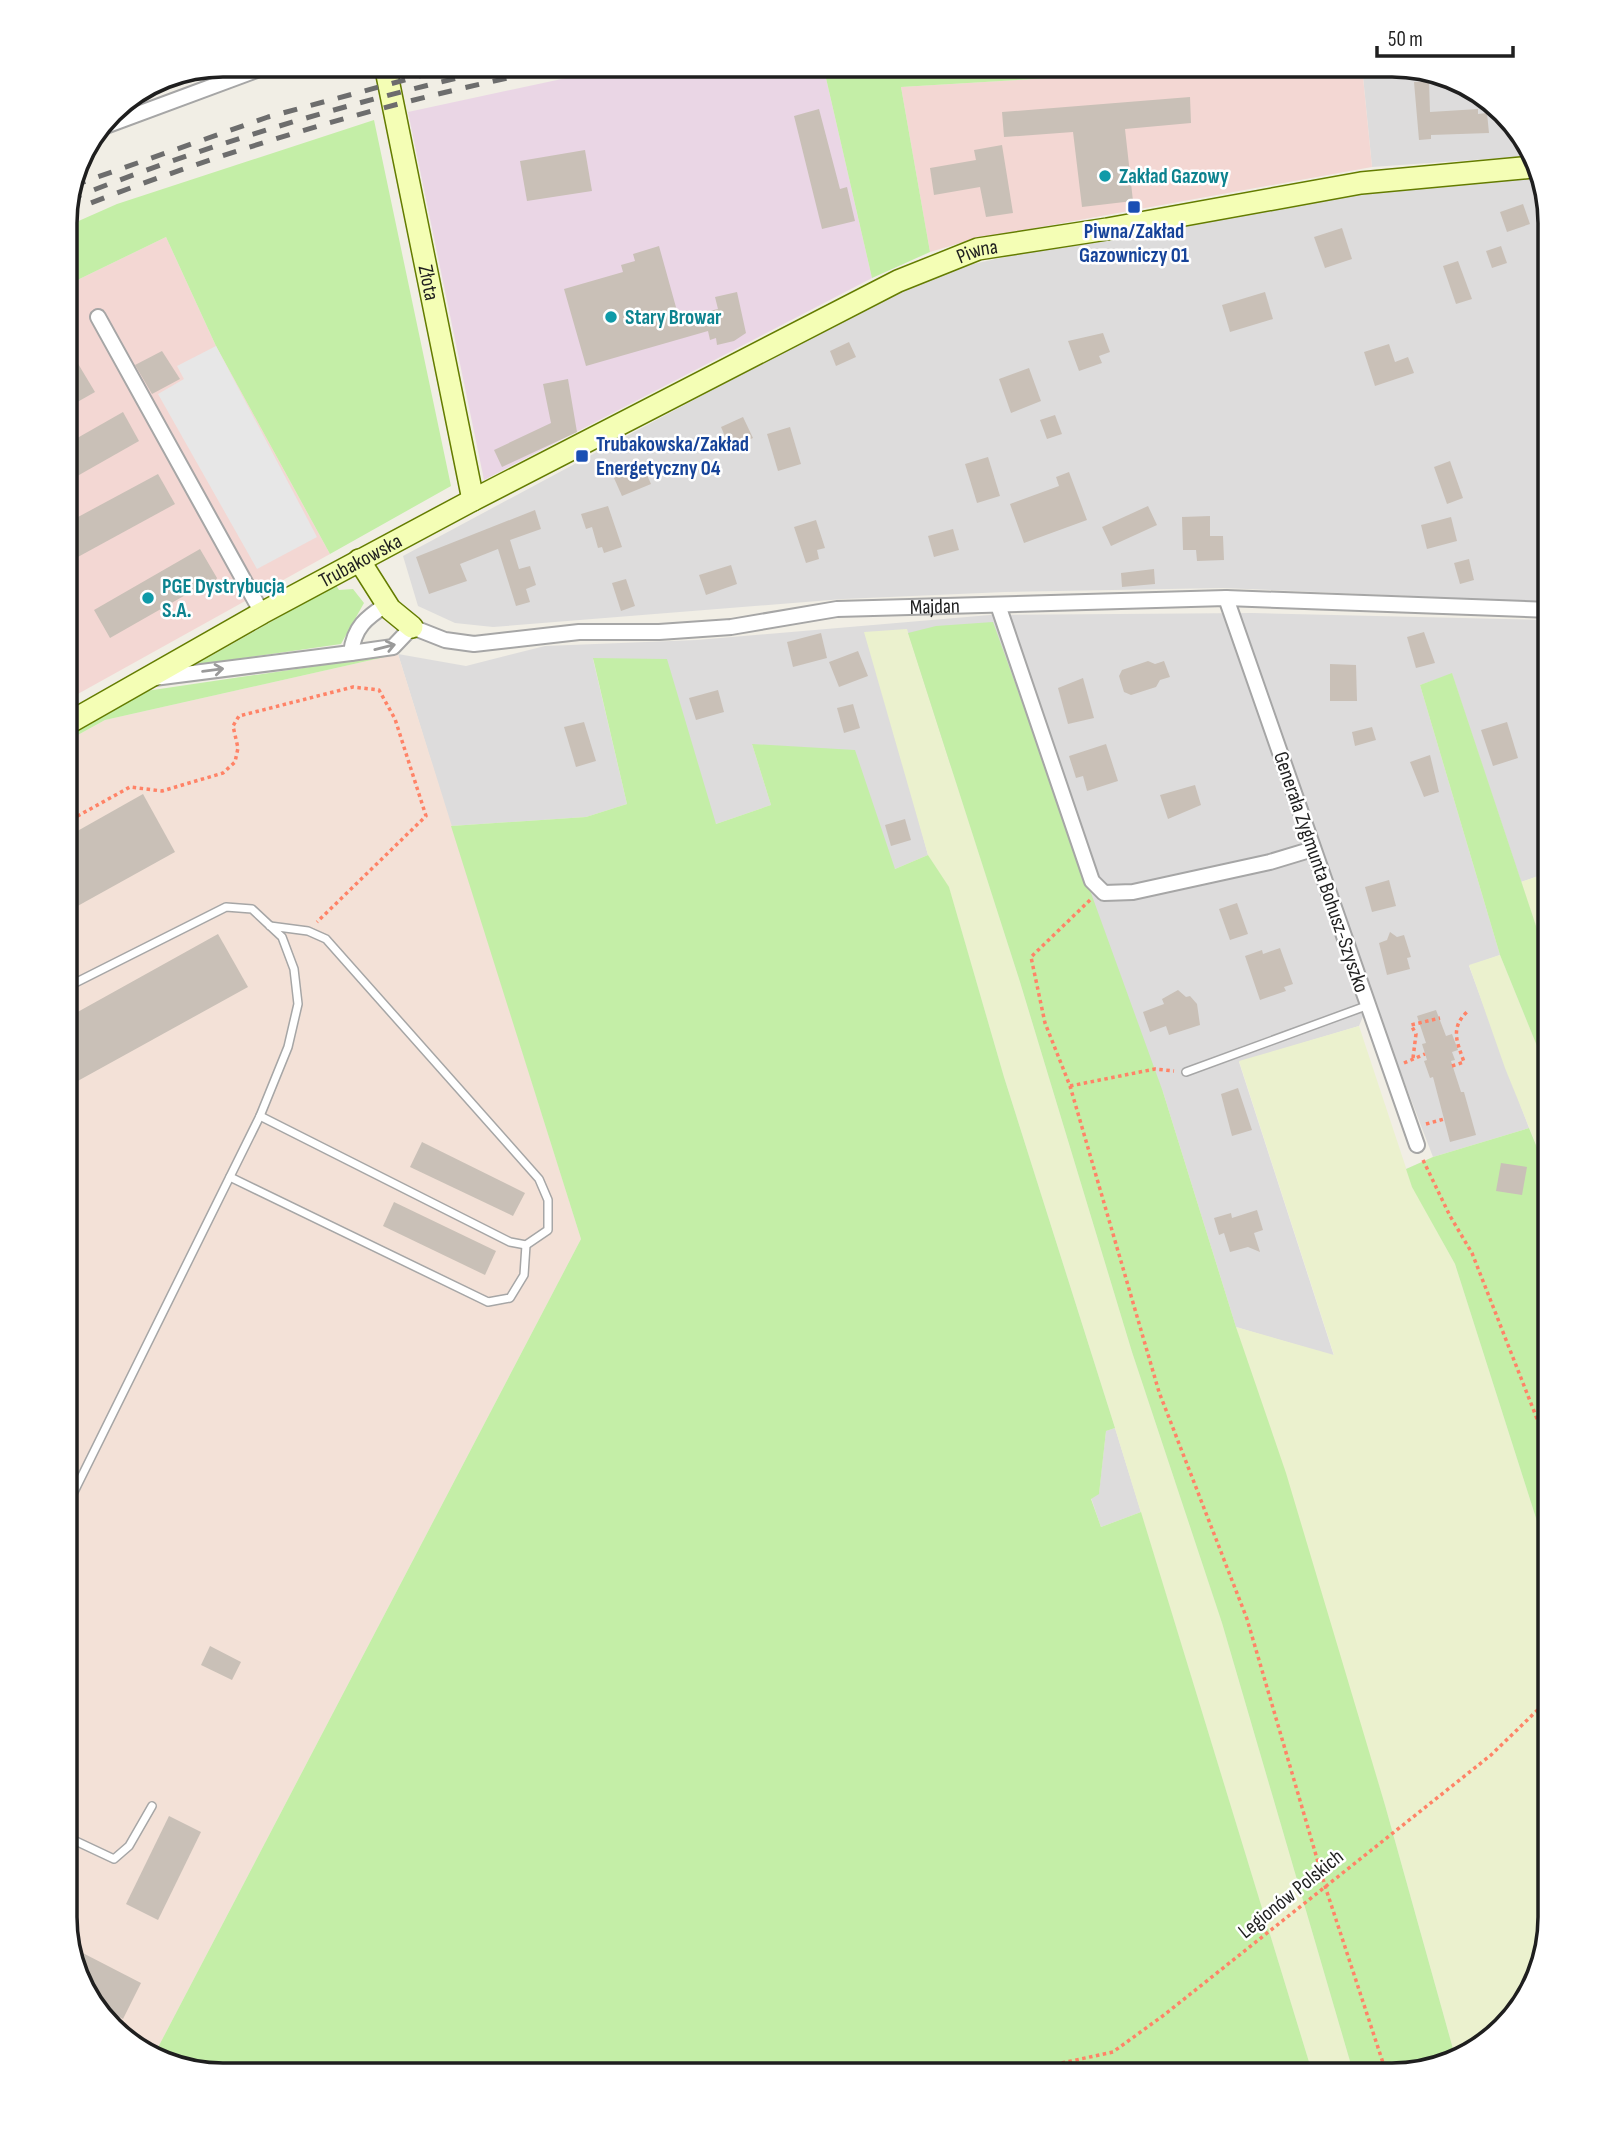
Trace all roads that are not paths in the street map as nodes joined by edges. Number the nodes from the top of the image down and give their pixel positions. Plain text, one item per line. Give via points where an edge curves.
1 (238, 77) edge
2 (387, 77) edge
3 (119, 121) edge
4 (1527, 168) edge
5 (98, 317) dead end
6 (473, 500) junction
7 (359, 561) junction
8 (1226, 598) junction
9 (387, 604) junction
10 (998, 605) junction
11 (1538, 610) edge
12 (262, 613) junction
13 (412, 627) junction
14 (351, 653) junction
15 (146, 680) junction
16 (77, 719) edge
17 (1313, 849) junction
18 (270, 926) junction
19 (77, 982) edge
20 (1366, 1006) junction
21 (1186, 1072) road end
22 (260, 1116) junction
23 (1417, 1145) road end
24 (230, 1177) junction
25 (526, 1245) junction
26 (77, 1486) edge
27 (152, 1806) dead end
28 (77, 1842) edge

1 - 3 street
2 - 6 street, Złota
4 - 6 street, Piwna via 1361,183 978,249 898,281
5 - 12 street
6 - 7 street, Trubakowska
7 - 9 street, Majdan
7 - 12 street, Trubakowska
8 - 10 street, Majdan
8 - 11 street, Majdan
8 - 17 street, Generała Zygmunta Bohusz-Szyszko
9 - 13 street, Majdan
9 - 14 street via 359,625
10 - 13 street, Majdan via 837,609 730,627 579,632 474,644 445,640
10 - 17 street via 1091,881 1104,893 1119,895
12 - 15 street, Trubakowska
14 -> 13 street via 393,647
15 -> 14 street
15 - 16 street, Trubakowska
17 - 20 street, Generała Zygmunta Bohusz-Szyszko
18 - 19 lane via 253,909 226,907
18 - 22 lane via 282,937 294,969 298,1004 288,1047
18 - 25 lane via 308,931 326,939 538,1179 548,1200 548,1230
20 - 21 lane
20 - 23 street, Generała Zygmunta Bohusz-Szyszko
22 - 24 lane
22 - 25 lane via 510,1242
24 - 25 lane via 488,1301 510,1297 524,1275
24 - 26 lane
27 - 28 lane via 129,1846 114,1859

